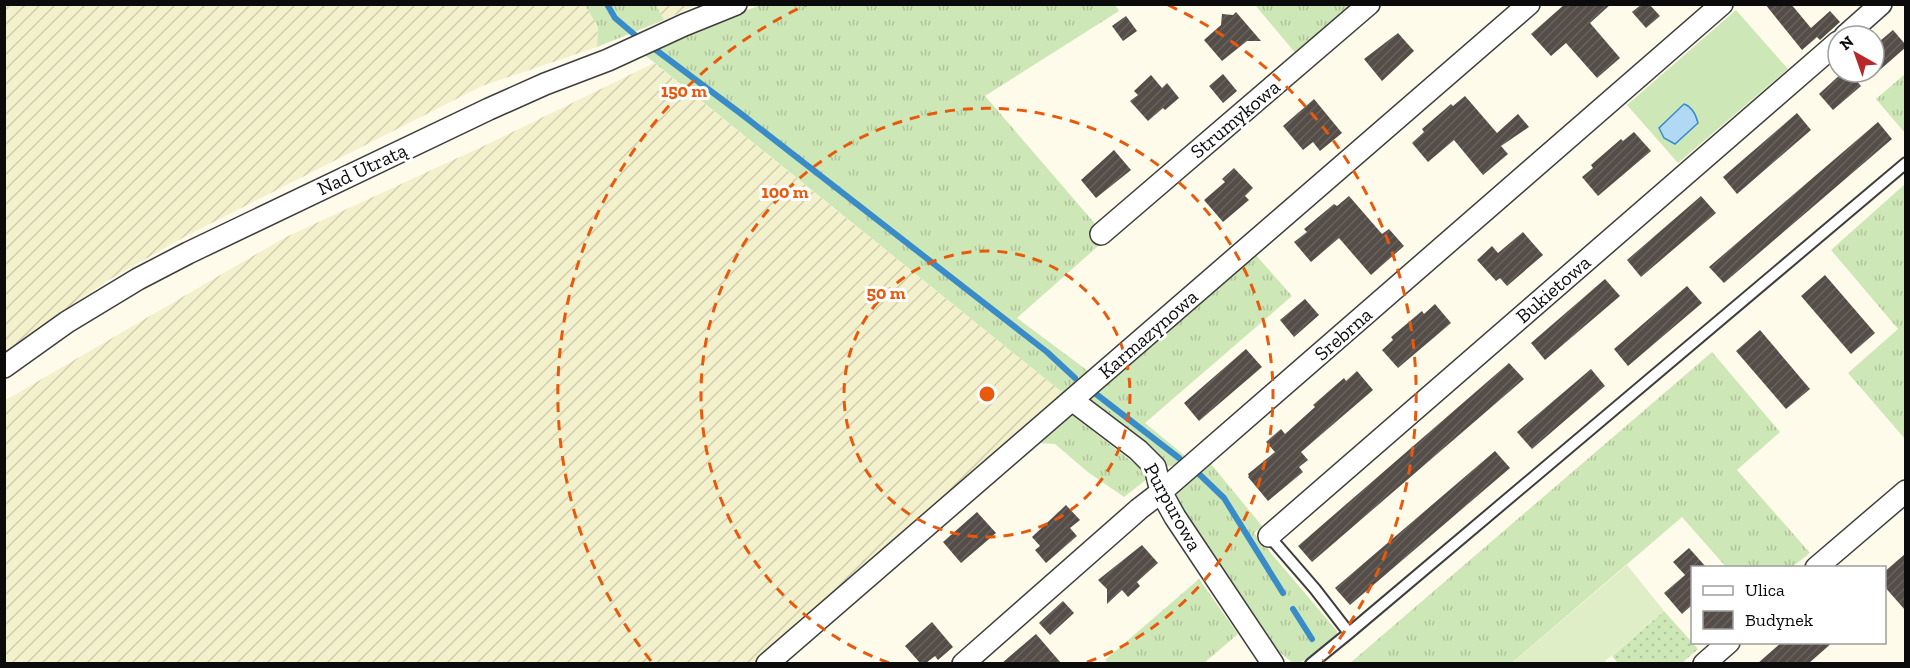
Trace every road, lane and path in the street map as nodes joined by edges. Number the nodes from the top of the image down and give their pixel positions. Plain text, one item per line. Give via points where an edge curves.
1 (736, 4) edge
2 (1369, 4) edge
3 (1529, 4) edge
4 (1722, 4) edge
5 (1881, 4) edge
6 (1858, 24) edge
7 (1826, 52) edge
8 (1905, 163) edge
9 (1101, 234) dead end
10 (4, 367) edge
11 (1072, 400) junction
12 (1905, 490) edge
13 (1161, 492) junction
14 (1269, 536) joint
15 (1817, 566) edge
16 (1349, 633) junction
17 (1726, 644) edge
18 (766, 663) edge
19 (963, 663) edge
20 (1273, 663) edge
21 (1311, 663) edge
22 (1704, 663) edge

1 - 10 street, Nad Utratą via 489,109 188,253 67,322
2 - 9 street, Strumykowa
3 - 11 street, Karmazynowa
4 - 13 street, Srebrna
5 - 6 street
7 - 14 street, Bukietowa
8 - 16 lane
11 - 13 street, Purpurowa via 1155,467
11 - 18 street, Karmazynowa
12 - 15 street
13 - 19 street, Srebrna
13 - 20 street, Purpurowa
14 - 16 lane
16 - 21 lane
17 - 22 street

